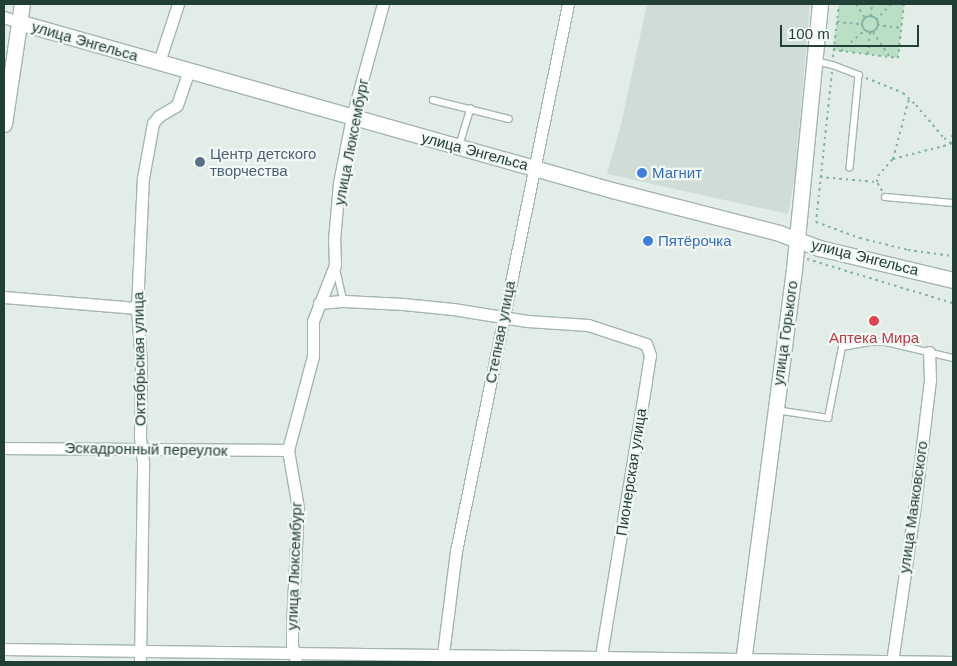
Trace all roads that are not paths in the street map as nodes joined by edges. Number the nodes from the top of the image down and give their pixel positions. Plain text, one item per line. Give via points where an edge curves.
1 (22, 4) edge
2 (178, 4) edge
3 (383, 4) edge
4 (568, 4) edge
5 (820, 4) edge
6 (11, 19) edge
7 (815, 61) junction
8 (159, 62) junction
9 (189, 71) junction
10 (434, 100) dead end
11 (470, 109) junction
12 (352, 117) junction
13 (509, 119) dead end
14 (4, 124) edge
15 (458, 146) junction
16 (534, 167) junction
17 (850, 168) dead end
18 (885, 197) road end
19 (953, 203) edge
20 (797, 240) junction
21 (335, 265) junction
22 (951, 278) edge
23 (4, 297) edge
24 (344, 301) junction
25 (319, 303) junction
26 (137, 308) junction
27 (503, 317) junction
28 (930, 352) junction
29 (953, 358) edge
30 (774, 410) junction
31 (4, 448) edge
32 (141, 448) junction
33 (288, 450) junction
34 (4, 649) edge
35 (140, 649) junction
36 (295, 658) edge
37 (443, 658) edge
38 (600, 660) edge
39 (743, 661) edge
40 (892, 661) edge
41 (140, 662) edge
42 (953, 662) edge

1 - 6 street
2 - 8 street
3 - 12 street, улица Люксембург
4 - 16 street, Степная улица
5 - 7 street, улица Горького
6 - 8 street, улица Энгельса
6 - 14 street
7 - 17 lane via 859,75
7 - 20 street, улица Горького
8 - 9 street, улица Энгельса
9 - 12 street, улица Энгельса
9 - 26 street, Октябрьская улица via 177,105 153,123 143,178
10 - 11 lane
11 - 13 lane
11 - 15 lane
12 - 15 street, улица Энгельса
12 - 21 street, улица Люксембург via 336,214
15 - 16 street, улица Энгельса
16 - 20 street, улица Энгельса
16 - 27 street, Степная улица
18 - 19 lane
20 - 22 street, улица Энгельса
20 - 30 street, улица Горького
21 - 24 lane
21 - 25 street, улица Люксембург
23 - 26 street
24 - 25 street
24 - 27 street via 445,308
25 - 33 street, улица Люксембург via 313,321 313,356
26 - 32 street, Октябрьская улица
27 - 37 street, Степная улица via 456,551
27 - 38 street, Пионерская улица via 588,325 646,344 650,355
28 - 29 lane
28 - 30 lane via 886,342 842,347 828,418
28 - 40 street, улица Маяковского via 930,380 914,512
30 - 39 street, улица Горького
31 - 32 street, Эскадронный переулок
32 - 33 street, Эскадронный переулок
32 - 35 street, Октябрьская улица
33 - 36 street, улица Люксембург via 298,508 292,625
34 - 35 street
35 - 36 street
35 - 41 street, Октябрьская улица
36 - 37 street
37 - 38 street
38 - 39 street
39 - 40 street
40 - 42 street

